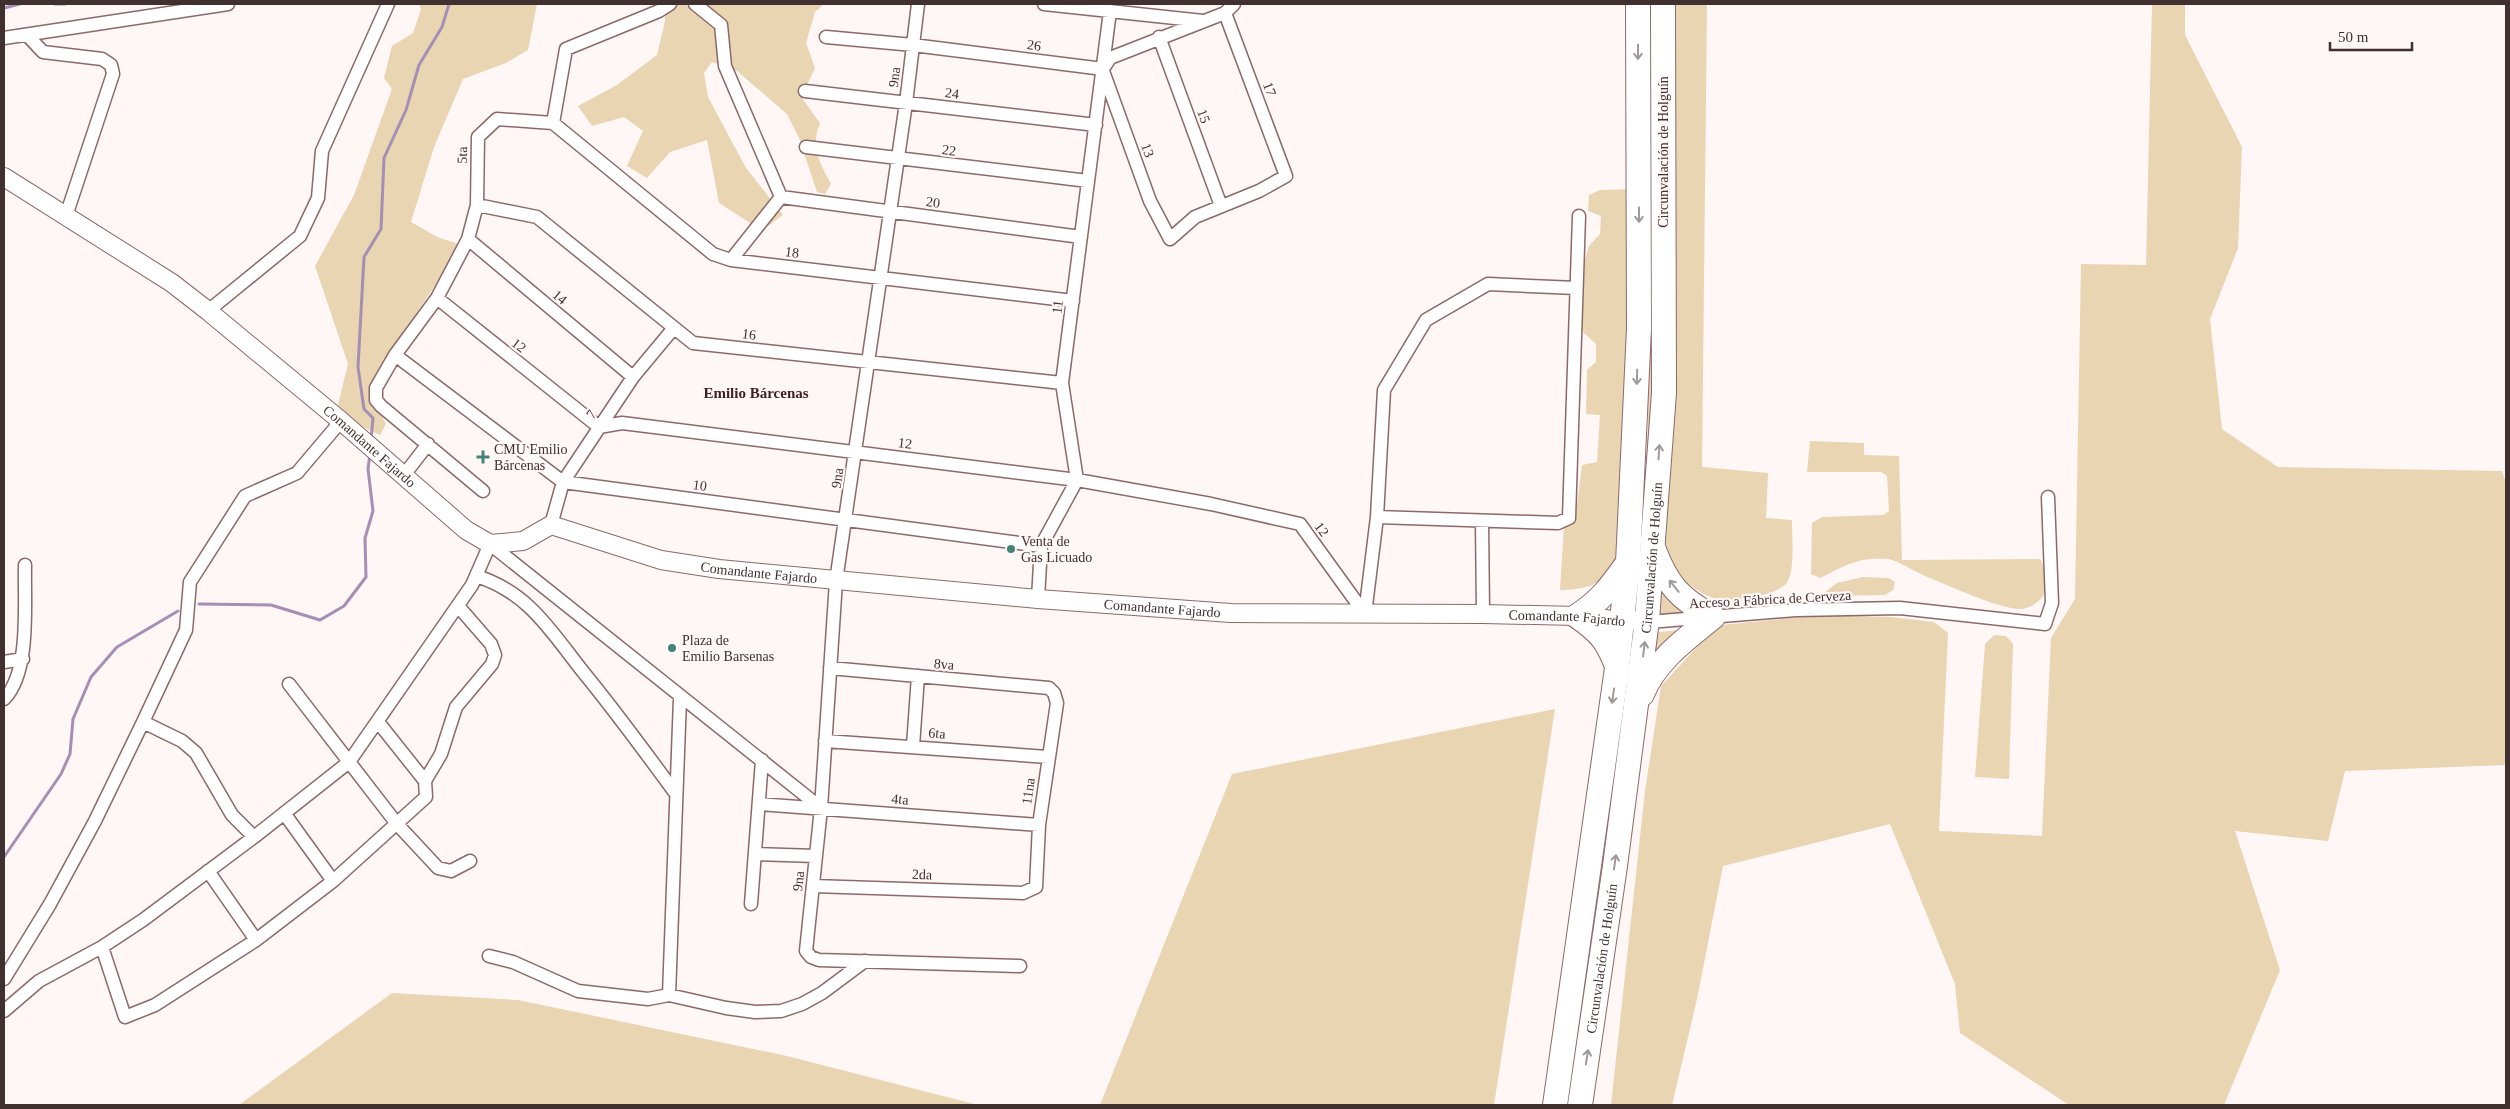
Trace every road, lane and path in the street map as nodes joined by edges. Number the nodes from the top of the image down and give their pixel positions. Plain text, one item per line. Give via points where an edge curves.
1 (228, 4) edge
2 (388, 4) edge
3 (670, 4) edge
4 (695, 4) edge
5 (918, 4) edge
6 (1044, 4) edge
7 (1638, 4) edge
8 (1663, 4) edge
9 (1126, 8) edge
10 (1230, 8) edge
11 (1110, 11) junction
12 (1203, 21) junction
13 (27, 35) junction
14 (1159, 37) junction
15 (4, 38) edge
16 (826, 38) dead end
17 (913, 45) junction
18 (1103, 69) junction
19 (805, 91) dead end
20 (906, 103) junction
21 (553, 123) junction
22 (1096, 125) junction
23 (806, 147) dead end
24 (898, 159) junction
25 (4, 177) edge
26 (1088, 181) junction
27 (781, 197) junction
28 (477, 205) junction
29 (1221, 206) junction
30 (889, 212) junction
31 (66, 216) junction
32 (1579, 216) dead end
33 (1081, 237) junction
34 (468, 239) junction
35 (730, 260) junction
36 (881, 279) junction
37 (1576, 288) junction
38 (437, 298) junction
39 (1073, 301) junction
40 (208, 311) junction
41 (673, 329) junction
42 (395, 355) junction
43 (868, 364) junction
44 (633, 377) junction
45 (1062, 383) junction
46 (341, 420) junction
47 (600, 427) junction
48 (428, 444) junction
49 (856, 452) junction
50 (404, 475) junction
51 (1077, 480) junction
52 (563, 482) junction
53 (482, 491) dead end
54 (2048, 497) dead end
55 (1378, 517) junction
56 (846, 520) junction
57 (1482, 521) junction
58 (551, 525) junction
59 (490, 544) junction
60 (1041, 546) junction
61 (1653, 547) junction
62 (1628, 563) junction
63 (26, 565) dead end
64 (476, 576) junction
65 (836, 581) junction
66 (1038, 599) junction
67 (458, 606) junction
68 (1365, 614) junction
69 (1482, 614) junction
70 (1577, 616) junction
71 (1713, 616) junction
72 (1647, 620) junction
73 (1622, 621) junction
74 (23, 659) junction
75 (4, 662) edge
76 (830, 668) junction
77 (1617, 668) junction
78 (918, 676) junction
79 (289, 684) dead end
80 (1054, 693) joint
81 (680, 698) junction
82 (4, 699) edge
83 (1636, 707) junction
84 (143, 722) junction
85 (378, 722) junction
86 (825, 741) junction
87 (913, 746) junction
88 (1048, 757) junction
89 (762, 760) junction
90 (349, 762) junction
91 (425, 781) junction
92 (676, 794) junction
93 (760, 804) junction
94 (821, 808) junction
95 (284, 813) junction
96 (397, 824) junction
97 (1039, 825) junction
98 (254, 837) junction
99 (756, 854) junction
100 (816, 856) junction
101 (470, 861) dead end
102 (208, 871) junction
103 (333, 881) junction
104 (813, 886) junction
105 (1030, 891) joint
106 (751, 904) dead end
107 (256, 940) junction
108 (102, 946) junction
109 (489, 956) dead end
110 (866, 961) junction
111 (1020, 966) dead end
112 (4, 979) edge
113 (669, 995) junction
114 (4, 1011) edge
115 (1555, 1105) edge
116 (1580, 1105) edge

1 - 13 street
2 - 40 street via 322,151 318,198 300,236
3 - 21 street via 566,49
4 - 27 street via 721,25 725,66
5 - 17 street, 9na
6 - 11 street
7 -> 62 highway, Circunvalación de Holguín via 1640,328
61 -> 8 highway, Circunvalación de Holguín via 1664,393
9 - 11 street
9 - 12 street
10 - 12 street
10 - 29 street, 17 via 1286,176
11 - 18 street, 11
12 - 14 street
13 - 15 street
13 - 31 street via 43,52 102,59 111,65 113,74
14 - 18 street via 1110,58
14 - 29 street, 15
16 - 17 street, 26
17 - 18 street, 26
17 - 20 street, 9na
18 - 22 street, 11
18 - 29 street, 13 via 1150,201 1170,239 1195,217
19 - 20 street, 24
20 - 22 street, 24
20 - 24 street, 9na
21 - 28 street, 5ta via 497,119 478,137
21 - 35 street, 18 via 713,254
22 - 26 street, 11
23 - 24 street, 22
24 - 26 street, 22
24 - 30 street, 9na
25 - 31 street, Comandante Fajardo
26 - 33 street, 11
27 - 30 street, 20
27 - 35 street
28 - 34 street, 5ta
28 - 41 street, 16 via 537,217
30 - 33 street, 20
30 - 36 street, 9na
31 - 40 street, Comandante Fajardo via 172,283
32 - 37 street
33 - 39 street, 11
34 - 38 street, 5ta
34 - 44 street, 14
35 - 36 street, 18
36 - 39 street, 18
36 - 43 street, 9na
37 - 55 street via 1488,284 1426,320 1384,390
37 - 57 street via 1569,518 1558,523
38 - 42 street, 5ta
38 - 47 street, 12
39 - 45 street, 11
40 - 46 street, Comandante Fajardo
41 - 43 street, 16 via 693,343
41 - 44 street, 7
42 - 48 street, 5ta via 376,388 376,400
42 - 52 street, 10
43 - 45 street, 16
43 - 49 street, 9na
44 - 47 street, 7
45 - 51 street, 11
46 - 50 street, Comandante Fajardo
46 - 84 street via 297,473 245,496 190,582 186,630
47 - 49 street, 12 via 622,423
47 - 52 street, 7
48 - 50 street
48 - 53 street
49 - 51 street, 12
49 - 56 street, 9na
50 - 59 street, Comandante Fajardo via 466,530
51 - 60 street
51 - 68 street, 12 via 1300,524
52 - 56 street, 10
52 - 58 street, 7
54 - 71 street, Acceso a Fábrica de Cerveza via 2052,603 2045,624 1900,608
55 - 57 street
55 - 68 street
56 - 60 street, 10
56 - 65 street, 9na
57 - 69 street
58 - 59 street via 523,541
58 - 65 street, Comandante Fajardo via 661,560
59 - 64 street
59 - 81 street
60 - 66 street
71 -> 61 highway via 1688,603 1674,588 1661,569
61 - 72 highway, Circunvalación de Holguín
62 - 70 highway via 1606,594
62 - 73 highway, Circunvalación de Holguín
63 - 74 street
64 - 67 street
64 - 92 street via 515,594 548,623
65 - 66 street, Comandante Fajardo
65 - 76 street, 9na
66 - 68 street, Comandante Fajardo via 1231,613
67 - 85 street
67 - 91 street via 491,644 495,656 456,707 441,754
68 - 69 street, Comandante Fajardo
69 - 70 street, Comandante Fajardo
70 - 73 street, Comandante Fajardo
70 - 77 highway via 1596,629 1608,643
71 - 72 street, Acceso a Fábrica de Cerveza
71 - 83 highway via 1668,656 1647,681
72 - 73 street, Comandante Fajardo
83 -> 72 highway, Circunvalación de Holguín
73 - 77 highway, Circunvalación de Holguín
74 - 75 street
74 - 82 street via 10,694
76 - 78 street, 8va
76 - 86 street, 9na
77 -> 115 highway, Circunvalación de Holguín
78 - 80 street, 8va via 1049,688
78 - 87 street
79 - 90 street
80 - 88 street, 11na via 1057,703
81 - 89 street
81 - 92 street
116 -> 83 highway, Circunvalación de Holguín
84 - 98 street via 182,741 196,753 232,815
84 - 112 street via 91,829
85 - 90 street
85 - 91 street
86 - 87 street, 6ta
86 - 94 street, 9na
87 - 88 street, 6ta
88 - 97 street, 11na
89 - 93 street
89 - 94 street
90 - 95 street
90 - 96 street
91 - 96 street via 426,797
92 - 113 street
93 - 94 street, 4ta
93 - 99 street
94 - 97 street, 4ta
94 - 100 street, 9na
95 - 98 street
95 - 103 street
96 - 101 street via 438,868 451,870
96 - 103 street
97 - 105 street, 11na via 1036,887
98 - 102 street
99 - 100 street
99 - 106 street
100 - 104 street, 9na
102 - 107 street
102 - 108 street
103 - 107 street
104 - 105 street, 2da
104 - 110 street, 9na via 806,951 819,960
107 - 108 street via 155,1005 125,1017
108 - 114 street via 39,981
109 - 113 street via 513,962 578,991 648,999
110 - 111 street
110 - 113 street via 822,993 781,1011 726,1008

